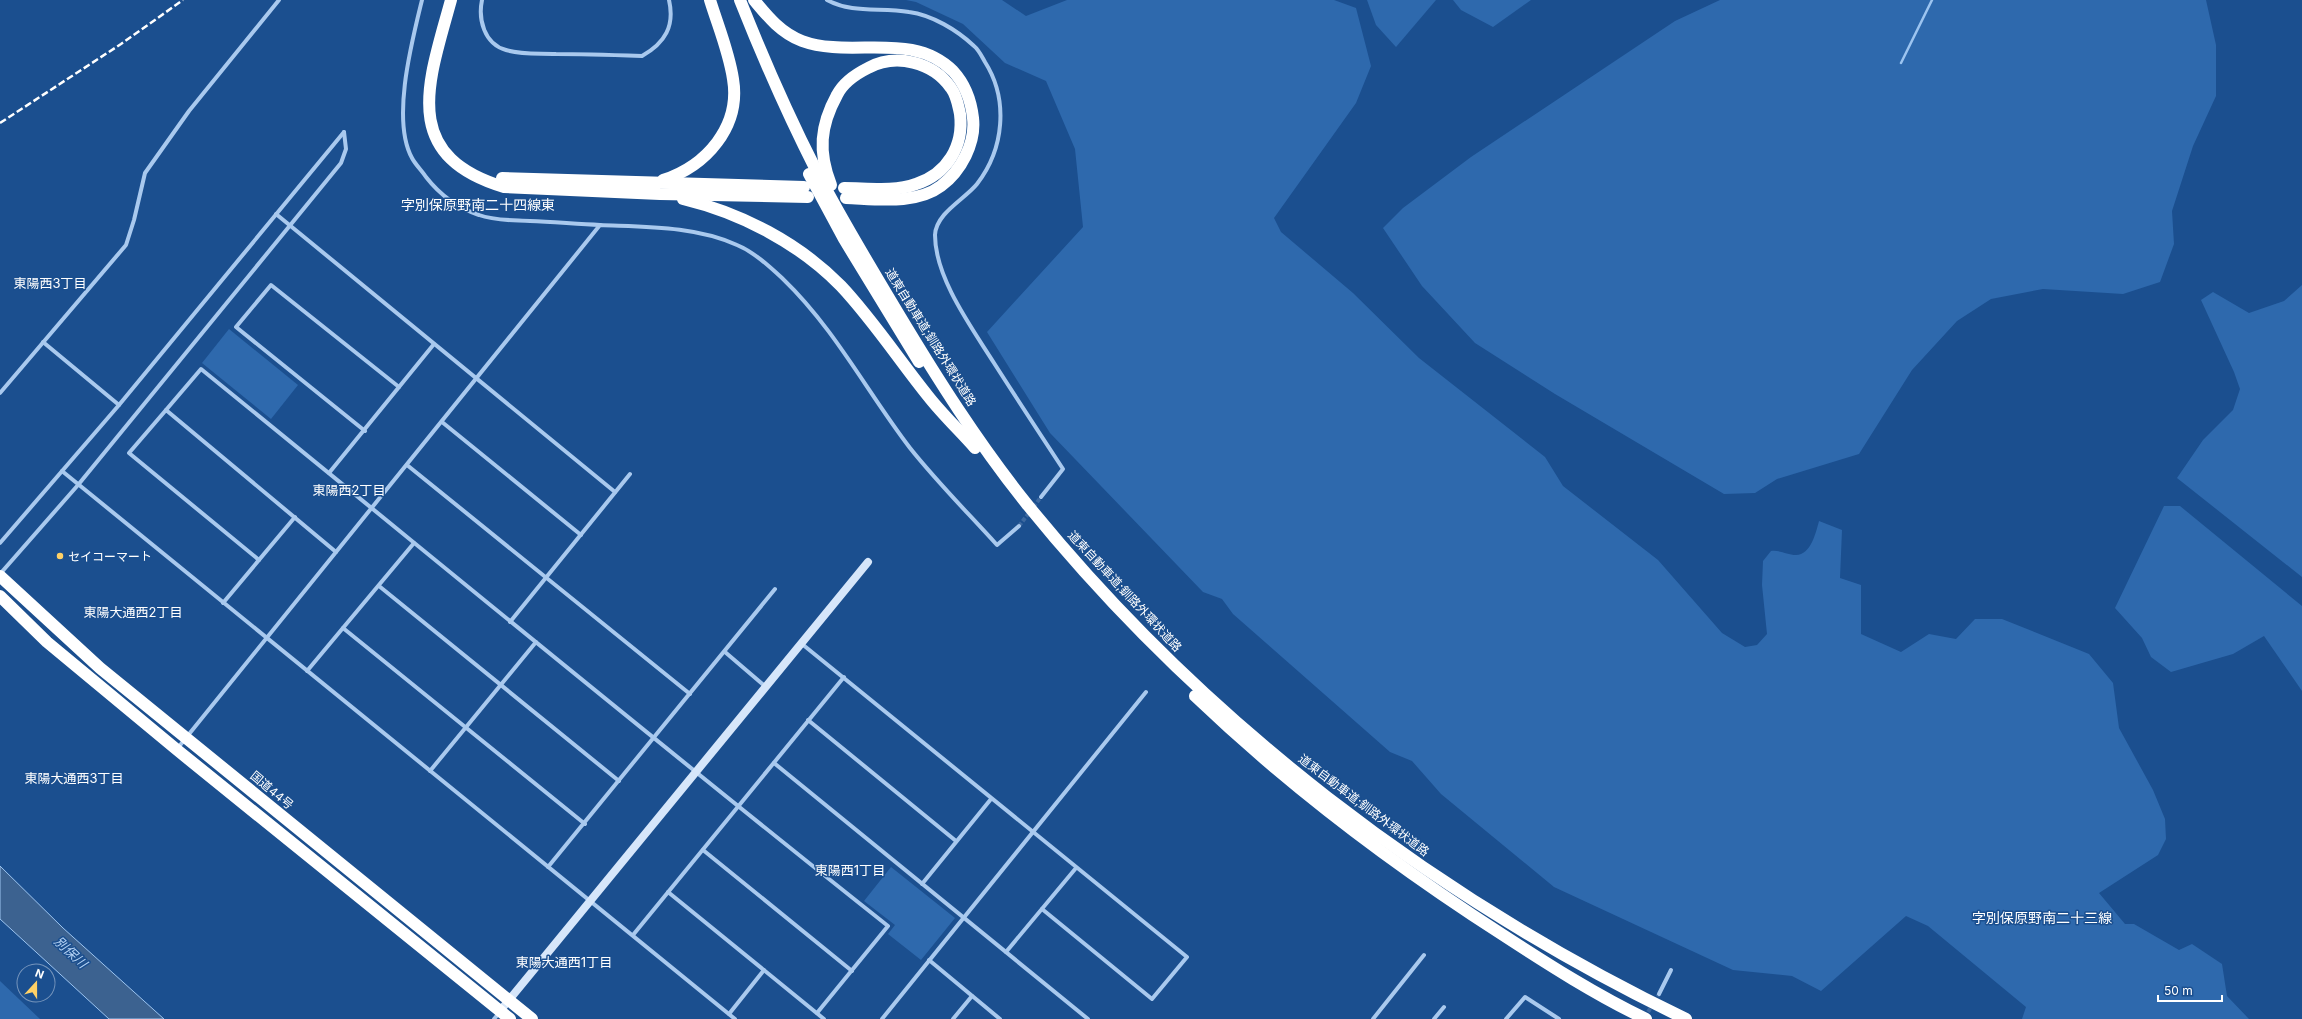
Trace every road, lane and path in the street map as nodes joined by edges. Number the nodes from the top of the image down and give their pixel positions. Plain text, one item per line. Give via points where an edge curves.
1 (279, 0) edge
2 (422, 0) edge
3 (451, 0) edge
4 (457, 0) edge
5 (482, 0) edge
6 (670, 0) edge
7 (710, 0) edge
8 (732, 0) edge
9 (740, 0) edge
10 (754, 0) edge
11 (827, 0) edge
12 (654, 182) junction
13 (815, 193) junction
14 (660, 194) junction
15 (276, 214) junction
16 (600, 225) junction
17 (290, 226) junction
18 (849, 229) junction
19 (43, 342) junction
20 (434, 344) junction
21 (477, 379) junction
22 (399, 387) junction
23 (0, 393) edge
24 (118, 405) junction
25 (166, 410) junction
26 (442, 422) junction
27 (365, 430) junction
28 (975, 448) junction
29 (407, 465) junction
30 (62, 471) junction
31 (330, 473) junction
32 (630, 474) dead end
33 (78, 485) junction
34 (615, 492) junction
35 (1041, 497) tunnel mouth
36 (372, 508) junction
37 (295, 517) junction
38 (1019, 526) tunnel mouth
39 (581, 535) junction
40 (0, 543) edge
41 (414, 543) junction
42 (336, 552) junction
43 (259, 560) junction
44 (868, 562) dead end
45 (0, 575) edge
46 (545, 578) junction
47 (379, 586) junction
48 (775, 589) dead end
49 (0, 596) edge
50 (223, 603) junction
51 (510, 622) junction
52 (343, 628) junction
53 (266, 638) junction
54 (536, 642) junction
55 (802, 644) junction
56 (725, 652) junction
57 (307, 671) junction
58 (844, 677) junction
59 (500, 684) junction
60 (767, 687) junction
61 (1146, 692) dead end
62 (690, 694) junction
63 (808, 720) junction
64 (466, 727) junction
65 (186, 737) junction
66 (655, 738) junction
67 (176, 749) junction
68 (774, 763) junction
69 (430, 771) junction
70 (696, 772) junction
71 (619, 781) junction
72 (991, 799) junction
73 (738, 807) junction
74 (585, 824) junction
75 (1034, 833) junction
76 (956, 841) junction
77 (704, 850) junction
78 (548, 867) junction
79 (1076, 868) junction
80 (922, 884) junction
81 (668, 892) junction
82 (591, 901) junction
83 (1042, 909) junction
84 (965, 918) junction
85 (633, 935) junction
86 (1006, 952) junction
87 (1424, 955) dead end
88 (929, 960) junction
89 (764, 970) junction
90 (1671, 970) dead end
91 (852, 971) junction
92 (1659, 994) tunnel mouth
93 (972, 996) junction
94 (510, 1001) junction
95 (1444, 1007) dead end
96 (817, 1013) junction
97 (729, 1014) junction
98 (501, 1016) edge
99 (532, 1019) edge
100 (736, 1019) edge
101 (824, 1019) edge
102 (882, 1019) edge
103 (953, 1019) edge
104 (1000, 1019) edge
105 (1088, 1019) edge
106 (1373, 1019) edge
107 (1434, 1019) edge
108 (1506, 1019) edge
109 (1559, 1019) edge
110 (1646, 1019) edge
111 (1686, 1019) edge

1 - 19 street via 189,111 145,173 126,245
2 - 16 street via 402,109 404,133 411,157 428,180 455,205 480,216 502,220
3 - 14 highway via 432,70 428,102 433,130 450,159 465,172 480,180 504,187
4 - 12 highway via 438,73 434,102 438,128 455,155 467,166 482,174 506,179
5 - 6 street via 480,17 484,31 493,43 505,50 642,56 664,40 670,29
7 - 12 highway via 733,80 734,97 727,127 718,143 692,168
8 - 13 highway, 道東自動車道;釧路外環状道路
9 - 13 highway, 道東自動車道;釧路外環状道路 via 790,118
10 - 18 highway via 772,22 784,32 802,40 822,46 894,47 932,56 958,77 966,91 971,104 973,133 964,159 948,180 935,190 918,196 887,199 845,193 915,185 929,179 948,163 958,142 960,118 958,102 952,88 925,66 893,60 878,63 864,70 840,90 825,120 823,153 826,171
11 - 35 street via 853,10 910,12 935,20 975,47 990,70 999,94 1001,121 998,144 990,165 977,185 942,218 935,233 936,250 942,272 969,324 1064,469
12 - 13 highway
13 - 14 highway
13 - 18 highway, 道東自動車道;釧路外環状道路
13 - 28 highway, 道東自動車道;釧路外環状道路 via 884,307
14 - 28 highway via 705,204 731,214 780,239 819,266 850,297 929,398
15 - 17 street
15 - 17 street via 344,132 346,149 340,163
15 - 24 street
16 - 21 street
16 - 38 street via 701,234 738,245 771,267 805,301 846,353 910,448 997,545
17 - 20 street
17 - 33 street
18 - 111 highway, 道東自動車道;釧路外環状道路 via 930,366 981,442 1026,502 1075,560 1124,615 1177,668 1280,759 1398,849 1561,954
19 - 23 street
19 - 24 street
20 - 21 street
20 - 22 street
21 - 26 street
21 - 34 street
22 - 27 street
22 - 27 street via 271,285 236,327
24 - 30 street
25 - 31 street via 201,369
25 - 37 street
25 - 43 street via 129,453
26 - 29 street
26 - 39 street
27 - 31 street
28 - 110 highway, 道東自動車道;釧路外環状道路 via 1020,508 1120,621 1219,719 1274,766 1391,858 1467,912 1554,968
29 - 36 street
29 - 46 street
30 - 33 street
30 - 40 street
31 - 36 street
32 - 34 street
33 - 45 street
33 - 50 street
34 - 39 street
36 - 41 street
36 - 42 street
37 - 42 street
37 - 43 street
39 - 46 street
41 - 47 street
41 - 51 street
42 - 53 street
43 - 50 street
44 - 55 street
45 - 65 highway, 国道44号 via 100,668
46 - 51 street
46 - 62 street
47 - 52 street
47 - 59 street
48 - 56 street
49 - 67 highway via 48,642
50 - 53 street
51 - 54 street
52 - 57 street
52 - 64 street
53 - 57 street
53 - 65 street
54 - 59 street
54 - 66 street
55 - 58 street
55 - 60 street
56 - 60 street
56 - 62 street
57 - 69 street
58 - 63 street
58 - 72 street
59 - 64 street
59 - 71 street
60 - 70 street
61 - 75 street
62 - 66 street
63 - 68 street
63 - 76 street
64 - 69 street
64 - 74 street
65 - 67 street
65 - 94 highway, 国道44号
66 - 70 street
66 - 71 street
67 - 98 highway
68 - 73 street
68 - 80 street
69 - 78 street
70 - 73 street
70 - 82 street
71 - 74 street
72 - 75 street
72 - 76 street
73 - 77 street
73 - 91 street via 888,926
74 - 78 street
75 - 79 street
75 - 84 street
76 - 80 street
77 - 81 street
77 - 91 street
78 - 82 street
79 - 83 street
79 - 83 street via 1187,957 1152,999
80 - 84 street
81 - 85 street
81 - 89 street
82 - 85 street
82 - 94 street
83 - 86 street
84 - 86 street
84 - 88 street
85 - 97 street
86 - 105 street
87 - 106 street
88 - 93 street
88 - 102 street
89 - 96 street
89 - 97 street
90 - 92 street
91 - 96 street
93 - 103 street
93 - 104 street
94 - 98 street
94 - 99 highway, 国道44号
95 - 107 street
96 - 101 street
97 - 100 street
108 - 109 street via 1525,997

